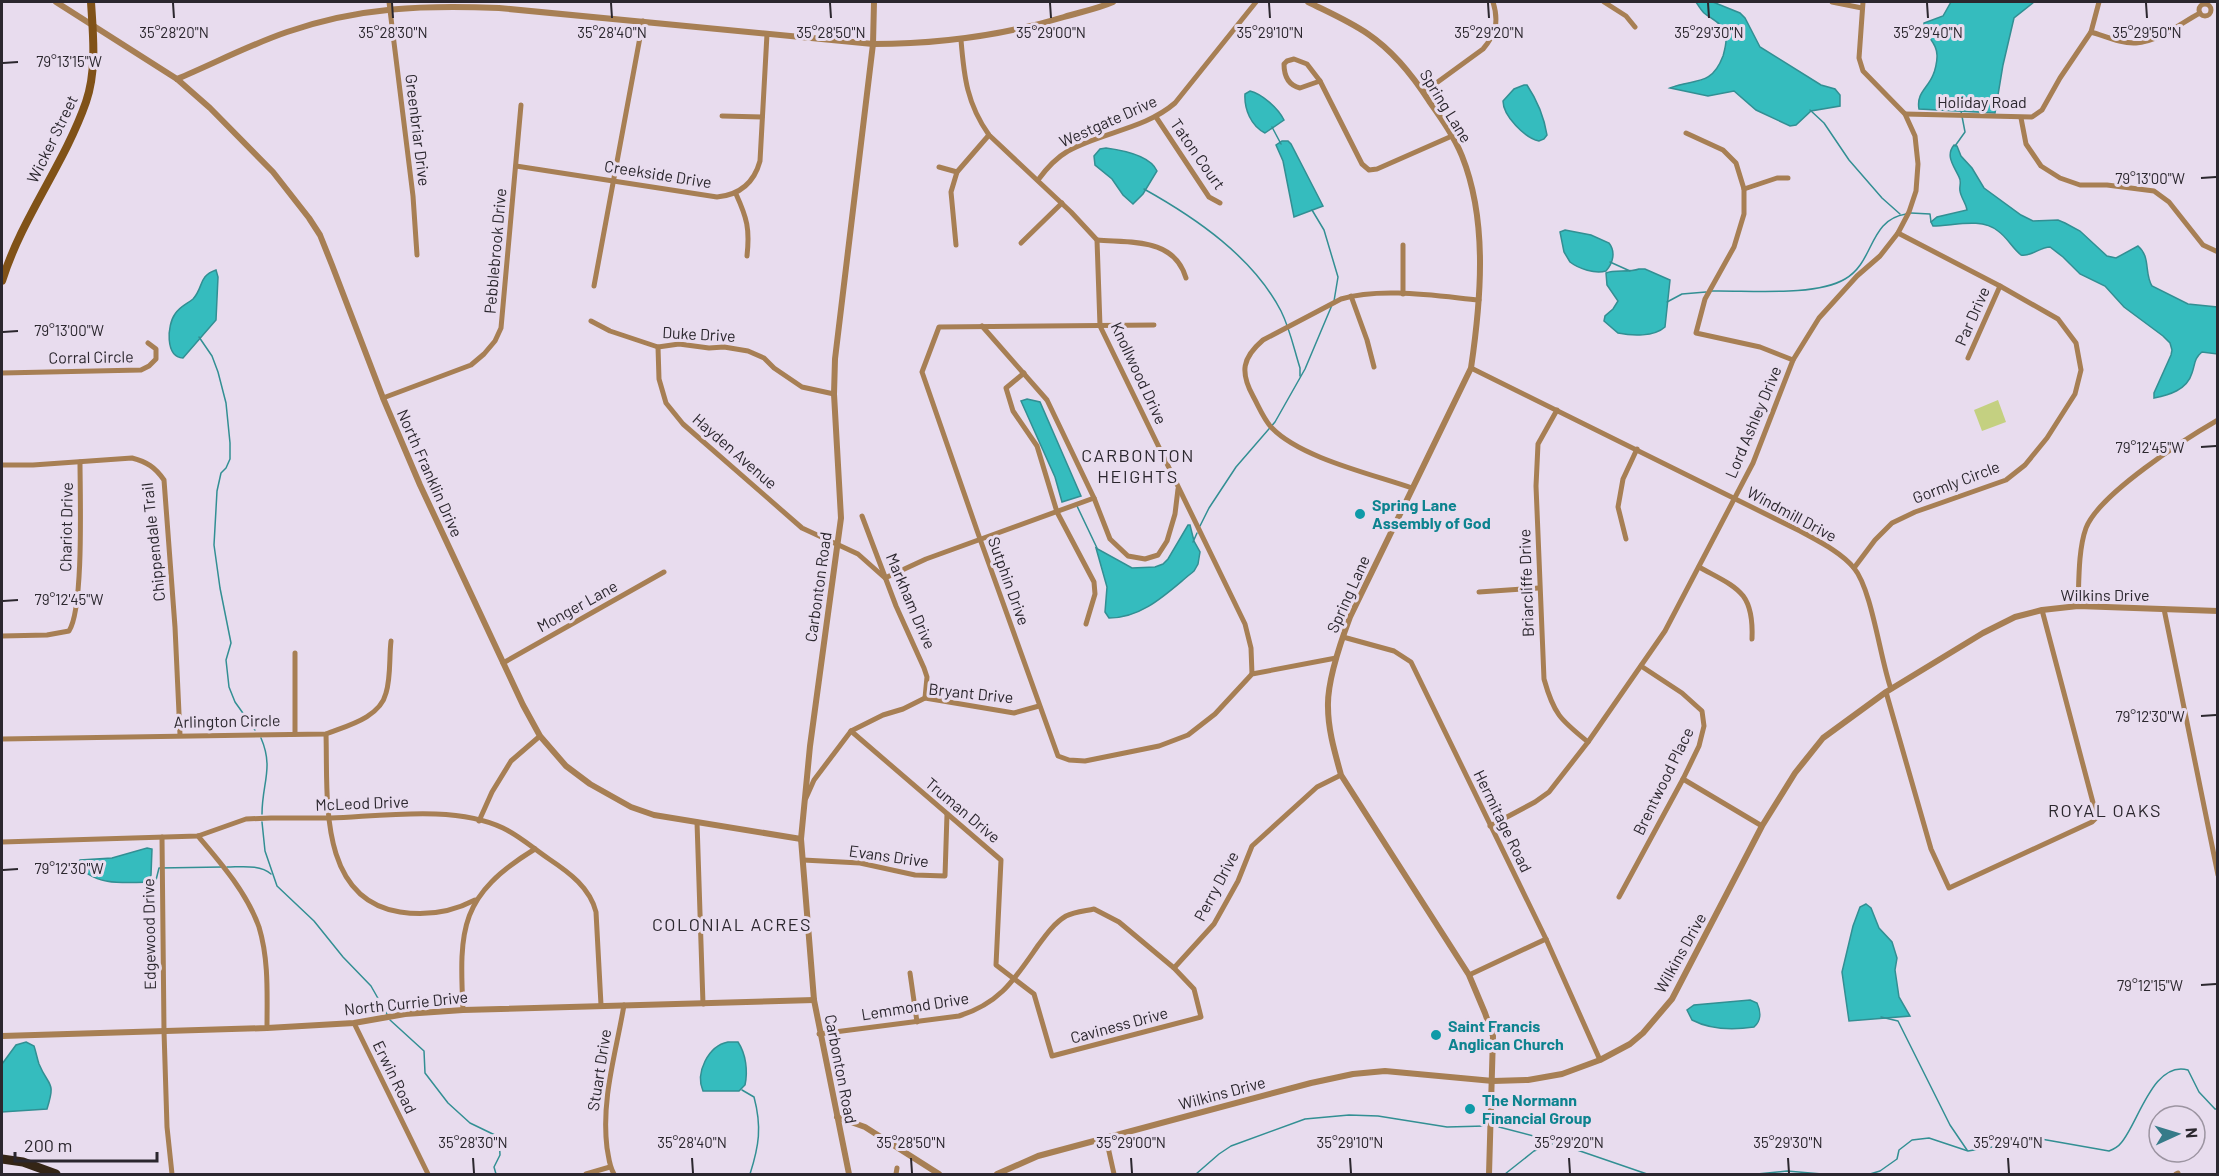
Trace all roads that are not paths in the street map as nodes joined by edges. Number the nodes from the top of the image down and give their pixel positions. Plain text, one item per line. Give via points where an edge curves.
1 (56, 2) edge
2 (91, 2) edge
3 (874, 2) edge
4 (1113, 2) edge
5 (1256, 2) edge
6 (1308, 2) edge
7 (1493, 2) edge
8 (1604, 2) edge
9 (1832, 2) edge
10 (2099, 2) edge
11 (2217, 2) edge
12 (389, 5) edge
13 (499, 5) edge
14 (1862, 5) edge
15 (643, 21) junction
16 (93, 24) junction
17 (1635, 27) dead end
18 (2091, 32) junction
19 (767, 34) junction
20 (961, 40) junction
21 (873, 44) junction
22 (177, 79) junction
23 (1320, 81) junction
24 (1424, 92) junction
25 (521, 105) dead end
26 (1905, 114) junction
27 (722, 116) dead end
28 (762, 117) junction
29 (1156, 117) junction
30 (2021, 118) junction
31 (1686, 133) dead end
32 (989, 135) junction
33 (1452, 136) junction
34 (516, 166) junction
35 (939, 167) dead end
36 (957, 172) junction
37 (1788, 178) dead end
38 (613, 180) junction
39 (1038, 180) junction
40 (1744, 189) junction
41 (736, 194) junction
42 (1220, 203) dead end
43 (1062, 204) junction
44 (1898, 233) junction
45 (1097, 240) junction
46 (1021, 243) dead end
47 (956, 245) dead end
48 (1404, 245) dead end
49 (2217, 252) edge
50 (417, 255) dead end
51 (747, 256) dead end
52 (1186, 278) dead end
53 (2, 281) edge
54 (594, 286) dead end
55 (2000, 286) junction
56 (1403, 294) junction
57 (1351, 296) junction
58 (1479, 300) junction
59 (591, 321) dead end
60 (1154, 325) dead end
61 (982, 326) junction
62 (1100, 326) junction
63 (148, 343) dead end
64 (658, 347) junction
65 (1968, 358) dead end
66 (1793, 360) junction
67 (1374, 367) dead end
68 (1471, 368) junction
69 (2, 373) edge
70 (1024, 373) junction
71 (834, 394) junction
72 (382, 398) junction
73 (1557, 410) junction
74 (2217, 420) edge
75 (1637, 449) junction
76 (80, 462) junction
77 (2, 465) edge
78 (1178, 487) junction
79 (1412, 488) junction
80 (1094, 498) junction
81 (1735, 499) junction
82 (1057, 512) junction
83 (862, 516) dead end
84 (980, 539) junction
85 (1626, 540) dead end
86 (838, 544) junction
87 (1700, 567) junction
88 (1854, 568) junction
89 (664, 572) dead end
90 (885, 578) junction
91 (1539, 588) junction
92 (1479, 592) dead end
93 (2078, 606) junction
94 (2164, 609) junction
95 (2042, 610) junction
96 (2217, 611) edge
97 (1086, 624) dead end
98 (2, 636) edge
99 (1343, 637) junction
100 (1752, 639) dead end
101 (391, 641) dead end
102 (295, 653) dead end
103 (1336, 658) junction
104 (503, 663) junction
105 (1641, 666) junction
106 (1252, 674) junction
107 (1888, 690) junction
108 (925, 698) junction
109 (1039, 706) junction
110 (851, 731) junction
111 (295, 734) junction
112 (326, 734) junction
113 (180, 735) junction
114 (540, 736) junction
115 (2, 740) edge
116 (1588, 742) junction
117 (1341, 775) junction
118 (1683, 779) junction
119 (803, 805) junction
120 (947, 814) junction
121 (328, 818) junction
122 (479, 821) junction
123 (698, 822) junction
124 (1490, 826) junction
125 (1762, 826) junction
126 (198, 836) junction
127 (162, 837) junction
128 (801, 839) junction
129 (2, 842) edge
130 (535, 849) junction
131 (803, 860) junction
132 (2217, 875) edge
133 (1619, 897) dead end
134 (475, 900) junction
135 (1546, 939) junction
136 (1174, 968) junction
137 (910, 973) dead end
138 (1469, 975) junction
139 (1014, 980) junction
140 (814, 1000) junction
141 (703, 1004) junction
142 (600, 1005) junction
143 (624, 1005) junction
144 (463, 1010) junction
145 (1193, 1019) joint
146 (917, 1022) junction
147 (354, 1023) junction
148 (267, 1028) junction
149 (164, 1031) junction
150 (819, 1034) junction
151 (2, 1036) edge
152 (1052, 1056) joint
153 (1600, 1060) junction
154 (1493, 1081) junction
155 (837, 1117) junction
156 (1106, 1138) junction
157 (2, 1159) edge
158 (610, 1167) junction
159 (56, 1174) edge
160 (172, 1174) edge
161 (428, 1174) edge
162 (586, 1174) edge
163 (614, 1174) edge
164 (849, 1174) edge
165 (939, 1174) edge
166 (997, 1174) edge
167 (1114, 1174) edge
168 (1488, 1174) edge

1 - 16 street, North Franklin Drive
2 - 16 main road, Wicker Street
3 - 21 street, Carbonton Road
4 - 20 street via 1029,28
5 - 29 street, Westgate Drive via 1175,103
6 - 24 street, Spring Lane via 1369,34 1395,56
7 - 24 street via 1497,19 1489,42
8 - 17 street
9 - 14 street
10 - 18 street, Holiday Road
11 - 18 street via 2203,5 2200,13 2153,39 2137,43
12 - 13 street
12 - 22 street via 286,32
12 - 50 street, Greenbriar Drive
13 - 15 street
14 - 26 street, Lord Ashley Drive via 1859,58 1863,71
15 - 19 street
15 - 38 street
16 - 22 street, North Franklin Drive
16 - 53 main road, Wicker Street via 94,65 87,101 24,224
18 - 30 street, Holiday Road via 2042,111
19 - 21 street
19 - 28 street
20 - 21 street
20 - 32 street via 965,86 978,120
21 - 71 street, Carbonton Road via 836,342
22 - 72 street, North Franklin Drive via 273,172 320,235
23 - 23 street via 1294,87 1286,78 1284,64 1294,59 1307,64
23 - 33 street via 1362,164 1369,170
24 - 33 street, Spring Lane
25 - 34 street, Pebblebrook Drive
26 - 30 street, Holiday Road
26 - 44 street, Lord Ashley Drive via 1915,136 1918,170 1916,191
27 - 28 street
28 - 41 street via 757,171
29 - 39 street, Westgate Drive via 1070,150
29 - 42 street, Taton Court via 1209,197
30 - 49 street via 2026,144 2040,166 2080,185 2154,191 2169,202 2203,245
31 - 40 street via 1723,150 1736,163
32 - 36 street
32 - 39 street
33 - 58 street, Spring Lane via 1473,195 1479,235
34 - 38 street, Creekside Drive
34 - 72 street, Pebblebrook Drive via 504,314 495,341 471,364
35 - 36 street
36 - 47 street via 951,192
37 - 40 street
38 - 41 street, Creekside Drive via 717,197
38 - 54 street
39 - 43 street
40 - 66 street via 1744,214 1734,247 1705,299 1696,333 1760,347
41 - 51 street via 748,222
43 - 45 street
43 - 46 street
44 - 55 street, Gormly Circle
44 - 66 street, Lord Ashley Drive via 1819,318
45 - 52 street via 1140,242 1166,250 1183,268
45 - 62 street, Knollwood Drive
48 - 56 street
55 - 65 street, Par Drive
55 - 88 street, Gormly Circle via 2058,319 2076,343 2081,370 2074,394 2025,465 2006,480 1892,523
56 - 57 street
56 - 58 street
57 - 67 street
57 - 79 street via 1263,340 1245,364 1245,382 1270,426 1284,440 1304,451
58 - 68 street, Spring Lane
59 - 64 street, Duke Drive
60 - 62 street, Sutphin Drive
61 - 62 street, Sutphin Drive
61 - 70 street
61 - 84 street, Sutphin Drive via 939,327 922,372
62 - 78 street, Knollwood Drive
63 - 69 street, Corral Circle via 156,349 156,359 141,370
64 - 71 street, Duke Drive via 679,344 748,351 764,358 802,387
64 - 86 street, Hayden Avenue via 659,379 666,403 683,424 802,528
66 - 81 street, Lord Ashley Drive
68 - 73 street, Windmill Drive
68 - 79 street, Spring Lane
70 - 80 street via 1047,400
70 - 82 street via 1006,388 1013,411 1037,446
71 - 86 street, Carbonton Road via 841,516
72 - 104 street, North Franklin Drive
73 - 75 street, Windmill Drive
73 - 91 street, Briarcliffe Drive via 1538,444
74 - 93 street via 2109,496 2093,515 2083,539
75 - 81 street, Windmill Drive
75 - 85 street via 1623,479 1618,507
76 - 77 street, Chippendale Trail
76 - 98 street, Chariot Drive via 78,594 72,626 69,631 47,635
76 - 113 street, Chippendale Trail via 132,458 156,468 164,480
78 - 80 street via 1167,541 1158,555 1145,559 1128,556 1110,539
78 - 106 street, Knollwood Drive via 1245,624
79 - 99 street, Spring Lane
80 - 82 street
81 - 87 street, Lord Ashley Drive
81 - 88 street, Windmill Drive via 1814,538
82 - 84 street
82 - 97 street via 1094,582 1095,594
83 - 90 street, Markham Drive
84 - 90 street
84 - 109 street, Sutphin Drive
86 - 90 street, Hayden Avenue via 858,554
86 - 119 street, Carbonton Road
87 - 100 street via 1740,590 1749,603
87 - 105 street, Lord Ashley Drive via 1665,632
88 - 107 street, Windmill Drive via 1864,591
89 - 104 street, Monger Lane
90 - 108 street, Markham Drive via 924,668
91 - 92 street
91 - 116 street, Briarcliffe Drive via 1544,679 1550,700 1562,720
93 - 94 street, Wilkins Drive
93 - 95 street, Wilkins Drive
94 - 96 street, Wilkins Drive
94 - 132 street
95 - 107 street, Wilkins Drive via 2015,617 1983,633
95 - 107 street, Windmill Drive via 2096,818 2092,822 1949,888 1931,849
99 - 103 street, Spring Lane
99 - 124 street, Hermitage Road via 1394,651 1411,662
101 - 112 street, Arlington Circle via 386,694 380,705 361,721
102 - 111 street
103 - 106 street
103 - 117 street, Spring Lane via 1327,706
104 - 114 street, North Franklin Drive
105 - 116 street, Lord Ashley Drive
105 - 118 street, Brentwood Place via 1702,711 1704,726 1699,746
106 - 109 street, Sutphin Drive via 1215,714 1188,735 1159,746 1085,761 1058,756
107 - 125 street, Wilkins Drive via 1823,738 1795,773
108 - 109 street, Bryant Drive via 1014,713
108 - 110 street, Bryant Drive
110 - 119 street, Bryant Drive via 814,780
110 - 120 street, Truman Drive
111 - 112 street, Arlington Circle
111 - 113 street, Arlington Circle
112 - 121 street
113 - 115 street, Arlington Circle
114 - 122 street via 511,761
114 - 123 street, North Franklin Drive via 566,766 611,797 654,815
116 - 124 street, Lord Ashley Drive via 1549,792
117 - 136 street, Perry Drive via 1317,787 1252,846 1214,924
117 - 138 street, Spring Lane
118 - 125 street
118 - 133 street, Brentwood Place
119 - 128 street, Carbonton Road
120 - 131 street, Evans Drive via 945,876 915,875 860,863
120 - 139 street, Truman Drive via 1001,860 996,965
121 - 122 street, McLeod Drive via 430,814
121 - 126 street, McLeod Drive via 246,819
121 - 134 street via 340,869 372,903 395,911 432,914
122 - 130 street, McLeod Drive via 502,828
123 - 128 street, North Franklin Drive
123 - 141 street
124 - 135 street, Hermitage Road
125 - 153 street, Wilkins Drive via 1672,999 1649,1028 1630,1044
126 - 127 street, McLeod Drive
126 - 148 street via 245,898 259,928 267,970
127 - 129 street, McLeod Drive
127 - 149 street, Edgewood Drive
128 - 131 street, Carbonton Road
130 - 134 street via 513,862
130 - 142 street, McLeod Drive via 564,869 593,899
131 - 140 street, Carbonton Road
134 - 144 street via 462,944
135 - 138 street
135 - 153 street, Hermitage Road
136 - 139 street, Lemmond Drive via 1119,922 1094,909 1066,916 1048,931
136 - 145 street, Lemmond Drive via 1194,989 1201,1017
137 - 146 street
138 - 154 street, Spring Lane via 1493,1036
139 - 146 street, Lemmond Drive via 979,1010
139 - 152 street, Truman Drive via 1034,994
140 - 141 street, North Currie Drive
140 - 150 street, Carbonton Road
141 - 143 street, North Currie Drive
142 - 143 street, North Currie Drive
142 - 144 street, North Currie Drive
143 - 158 street, Stuart Drive via 605,1099
144 - 147 street, North Currie Drive
145 - 152 street, Caviness Drive
146 - 150 street, Lemmond Drive
147 - 148 street, North Currie Drive
147 - 161 street, Erwin Road
148 - 149 street, North Currie Drive
149 - 151 street, North Currie Drive
149 - 160 street, Edgewood Drive
150 - 155 street, Carbonton Road
153 - 154 street, Wilkins Drive via 1562,1074
154 - 156 street, Wilkins Drive via 1385,1071 1353,1074
154 - 168 street, Spring Lane
155 - 164 street, Carbonton Road
155 - 165 street via 865,1127
156 - 166 street, Wilkins Drive via 1038,1156
156 - 167 street
157 - 159 highway
158 - 162 street
158 - 163 street, Stuart Drive

